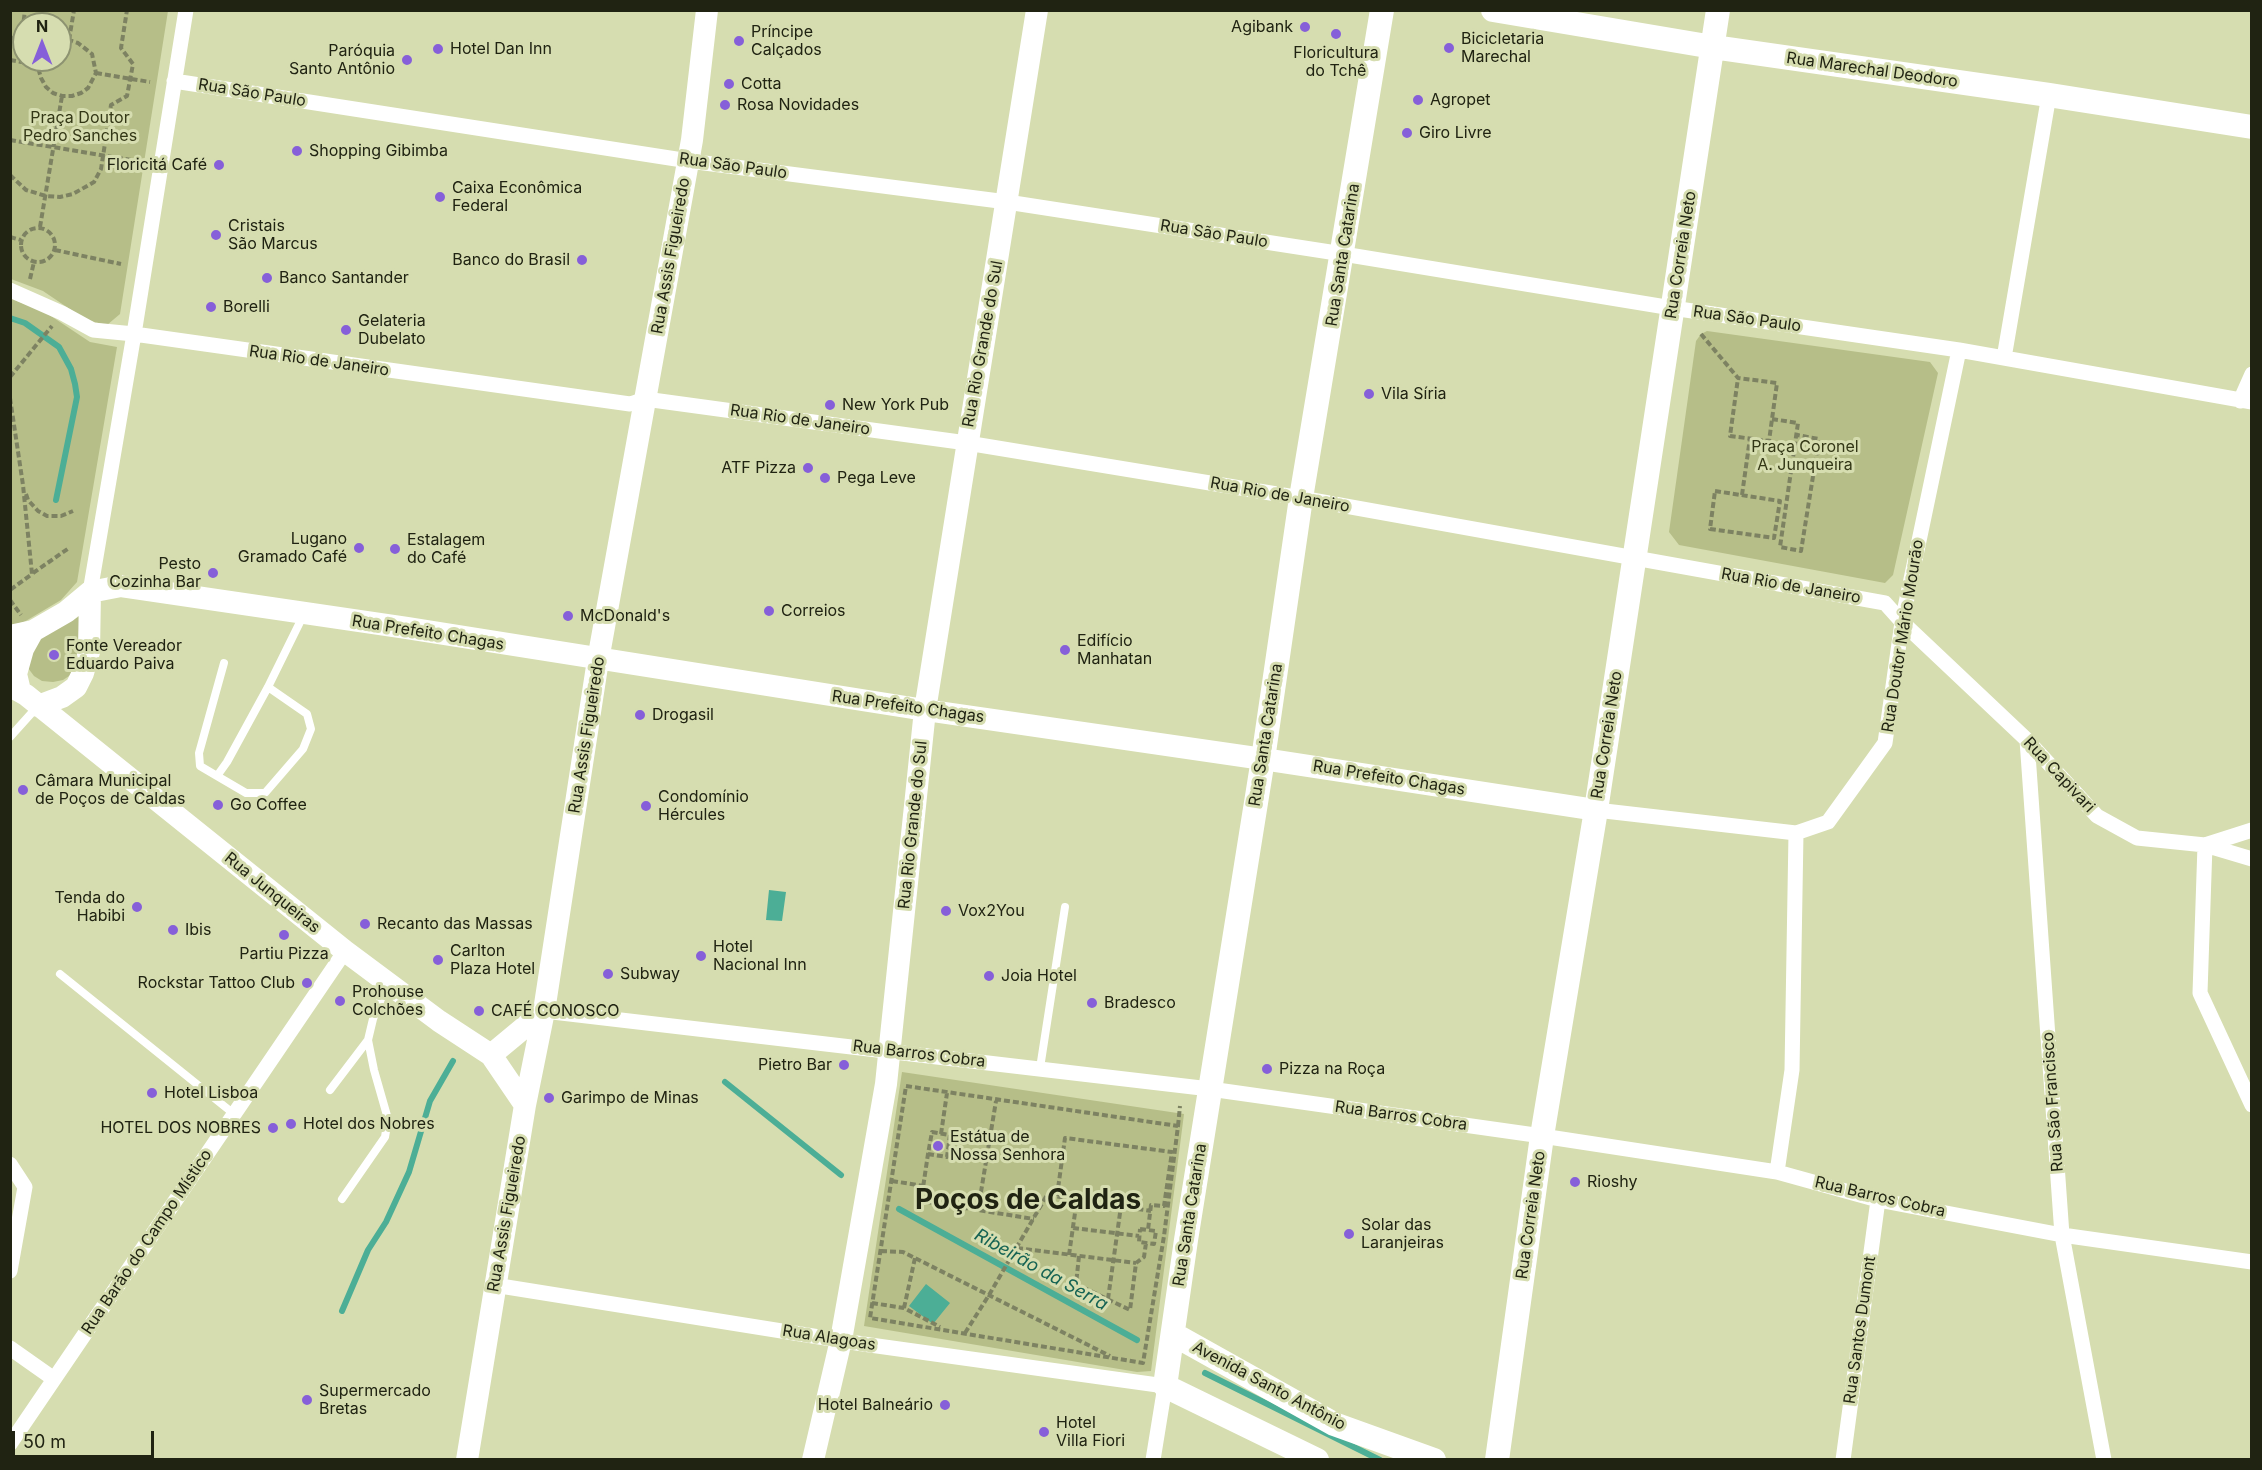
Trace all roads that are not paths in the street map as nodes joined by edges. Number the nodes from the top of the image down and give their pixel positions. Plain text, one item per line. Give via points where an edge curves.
1 (186, 10) edge
2 (707, 10) edge
3 (1037, 10) edge
4 (1382, 10) edge
5 (1493, 10) edge
6 (1718, 10) edge
7 (1713, 47) junction
8 (174, 81) junction
9 (2049, 95) junction
10 (2252, 127) edge
11 (689, 161) junction
12 (1007, 202) junction
13 (1343, 254) junction
14 (10, 290) edge
15 (1672, 308) junction
16 (134, 334) junction
17 (1959, 350) junction
18 (2004, 358) junction
19 (2252, 374) edge
20 (645, 399) junction
21 (2246, 402) edge
22 (967, 443) junction
23 (1301, 498) junction
24 (90, 591) junction
25 (304, 614) junction
26 (1902, 622) junction
27 (27, 623) junction
28 (10, 636) edge
29 (598, 660) junction
30 (224, 663) dead end
31 (268, 687) junction
32 (15, 688) edge
33 (38, 706) junction
34 (925, 710) junction
35 (10, 737) edge
36 (2027, 740) junction
37 (1263, 759) junction
38 (217, 776) junction
39 (1596, 810) junction
40 (2252, 830) edge
41 (1796, 832) junction
42 (2205, 845) junction
43 (2252, 859) edge
44 (1065, 907) dead end
45 (345, 951) junction
46 (60, 974) dead end
47 (387, 983) junction
48 (544, 1011) junction
49 (368, 1040) junction
50 (890, 1050) junction
51 (491, 1055) junction
52 (1040, 1068) junction
53 (1210, 1089) junction
54 (330, 1090) dead end
55 (2251, 1102) edge
56 (525, 1105) junction
57 (234, 1114) junction
58 (1542, 1136) junction
59 (10, 1164) edge
60 (1777, 1172) junction
61 (342, 1199) dead end
62 (1878, 1200) junction
63 (2062, 1235) junction
64 (2252, 1262) edge
65 (10, 1270) edge
66 (494, 1285) junction
67 (1173, 1334) junction
68 (841, 1340) junction
69 (10, 1348) edge
70 (54, 1379) junction
71 (1165, 1386) junction
72 (10, 1444) edge
73 (467, 1460) edge
74 (813, 1460) edge
75 (1153, 1460) edge
76 (1317, 1460) edge
77 (1434, 1460) edge
78 (1497, 1460) edge
79 (1843, 1460) edge
80 (2104, 1460) edge

1 - 8 street
2 - 11 street, Rua Assis Figueiredo
3 - 12 street, Rua Rio Grande do Sul
4 - 13 main road, Rua Santa Catarina
5 - 7 main road, Rua Marechal Deodoro
6 - 7 main road, Rua Correia Neto
7 - 9 main road, Rua Marechal Deodoro
7 - 15 main road, Rua Correia Neto
8 - 11 street, Rua São Paulo
8 - 16 street
9 - 10 main road, Rua Marechal Deodoro
9 - 18 street
11 - 12 street, Rua São Paulo
11 - 20 street, Rua Assis Figueiredo
12 - 13 street, Rua São Paulo
12 - 22 street, Rua Rio Grande do Sul
13 - 15 street, Rua São Paulo
13 - 23 main road, Rua Santa Catarina
14 - 16 street, Rua Rio de Janeiro via 93,330
15 - 17 street, Rua São Paulo
15 - 39 main road, Rua Correia Neto
16 - 20 street, Rua Rio de Janeiro via 630,404
16 - 24 street
17 - 18 street, Rua São Paulo
17 - 26 street, Rua Doutor Mário Mourão
18 - 21 street, Rua São Paulo
19 - 21 street
20 - 22 street, Rua Rio de Janeiro
20 - 29 street, Rua Assis Figueiredo
22 - 23 street, Rua Rio de Janeiro
22 - 34 street, Rua Rio Grande do Sul
23 - 26 street, Rua Rio de Janeiro via 1886,603
23 - 37 main road, Rua Santa Catarina
24 - 25 street, Rua Prefeito Chagas via 121,586
24 - 27 street via 66,612
24 - 33 street via 88,652 83,673 76,687
25 - 29 street, Rua Prefeito Chagas
25 - 31 lane
26 - 36 street, Rua Capivari
26 - 41 street, Rua Doutor Mário Mourão via 1885,743 1828,822
27 - 28 street
27 - 32 street
29 - 34 street, Rua Prefeito Chagas
29 - 48 street, Rua Assis Figueiredo
30 - 38 lane via 199,753 200,766
31 - 38 lane
31 - 38 lane via 307,714 311,729 303,749 265,793 246,793
32 - 33 street, Rua Junqueiras
33 - 35 lane
33 - 45 street, Rua Junqueiras
34 - 37 street, Rua Prefeito Chagas
34 - 50 street, Rua Rio Grande do Sul
36 - 42 street, Rua Capivari via 2097,816 2137,838
36 - 63 street, Rua São Francisco
37 - 39 street, Rua Prefeito Chagas
37 - 53 main road, Rua Santa Catarina
39 - 41 street, Rua Prefeito Chagas
39 - 58 main road, Rua Correia Neto
40 - 42 street, Rua Capivari
41 - 60 street via 1792,1070
42 - 43 street
42 - 55 street via 2200,993
44 - 52 lane
45 - 47 street, Rua Junqueiras
45 - 57 street, Rua Barão do Campo Místico
46 - 57 lane
47 - 49 lane
47 - 51 street, Rua Junqueiras
48 - 50 street, Rua Barros Cobra
48 - 51 street
48 - 56 street, Rua Assis Figueiredo
49 - 54 lane
49 - 61 lane via 388,1119 385,1137
50 - 52 street, Rua Barros Cobra
50 - 68 street, Rua Rio Grande do Sul
51 - 56 street, Rua Junqueiras
52 - 53 street, Rua Barros Cobra
53 - 58 street, Rua Barros Cobra
53 - 67 main road, Rua Santa Catarina
56 - 66 street, Rua Assis Figueiredo
57 - 70 street, Rua Barão do Campo Místico
58 - 60 street, Rua Barros Cobra
58 - 78 main road, Rua Correia Neto
59 - 65 street via 25,1187
60 - 62 street, Rua Barros Cobra
62 - 63 street, Rua Barros Cobra
62 - 79 street, Rua Santos Dumont
63 - 64 street, Rua Barros Cobra
63 - 80 street, Rua São Francisco
66 - 68 street, Rua Alagoas
66 - 73 street, Rua Assis Figueiredo
67 - 71 main road, Rua Santa Catarina
67 - 77 main road, Avenida Santo Antônio via 1334,1424
68 - 71 street, Rua Alagoas
68 - 74 street, Rua Rio Grande do Sul
69 - 70 street
70 - 72 street, Rua Barão do Campo Místico
71 - 75 street, Rua Santa Catarina
71 - 76 main road

